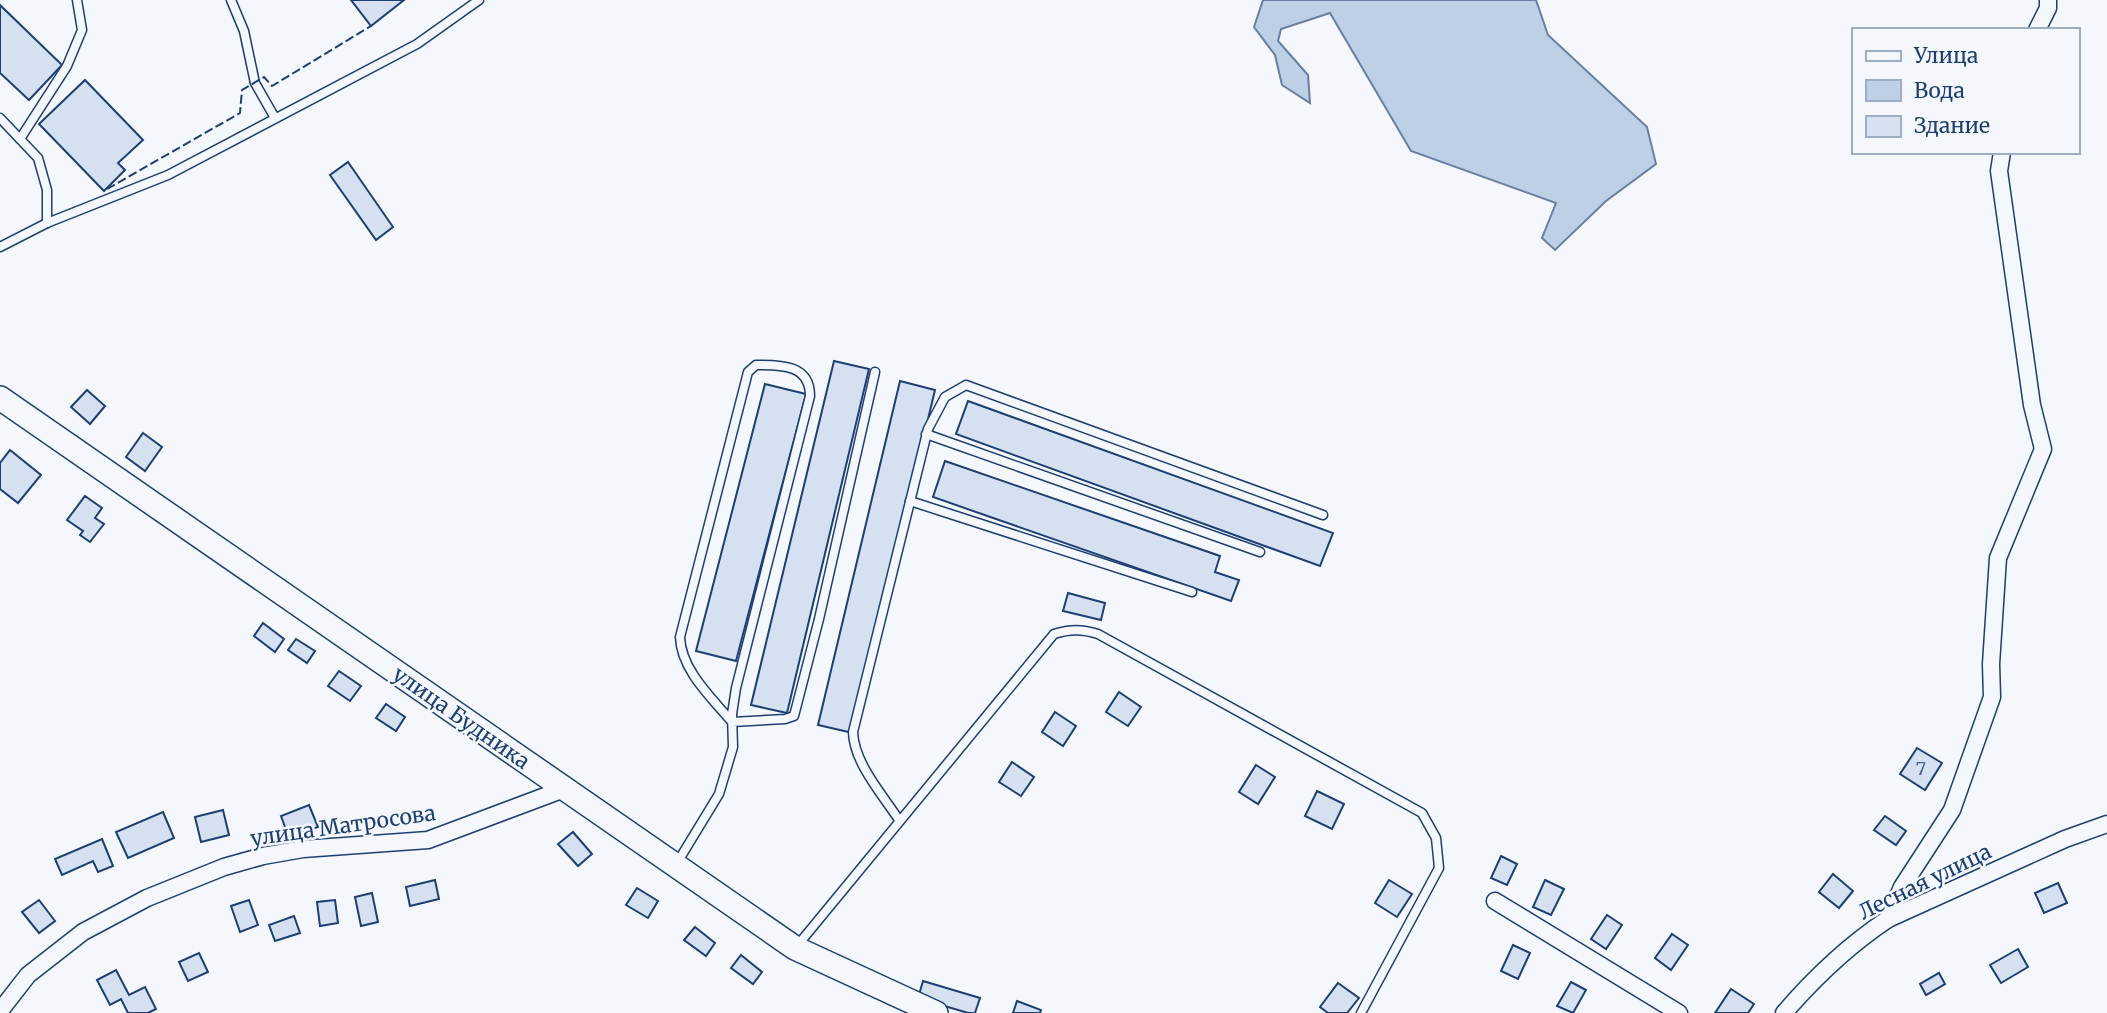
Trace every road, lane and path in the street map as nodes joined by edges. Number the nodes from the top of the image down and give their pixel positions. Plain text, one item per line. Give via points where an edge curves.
1 (77, 0) edge
2 (231, 0) edge
3 (479, 0) edge
4 (2048, 0) edge
5 (2038, 28) edge
6 (0, 118) edge
7 (275, 118) junction
8 (20, 139) junction
9 (2002, 154) edge
10 (47, 222) junction
11 (0, 247) edge
12 (875, 372) dead end
13 (0, 398) edge
14 (926, 434) junction
15 (910, 501) junction
16 (1323, 515) dead end
17 (1260, 552) dead end
18 (1192, 592) dead end
19 (732, 722) junction
20 (564, 789) junction
21 (899, 820) junction
22 (2107, 824) edge
23 (676, 866) junction
24 (1495, 901) dead end
25 (1888, 919) junction
26 (795, 948) junction
27 (0, 1011) edge
28 (936, 1013) edge
29 (1361, 1013) edge
30 (1679, 1013) edge
31 (1784, 1013) edge

1 - 8 lane via 82,30 67,66
2 - 7 lane via 244,31 255,83
3 - 7 lane via 417,44
4 - 5 street
6 - 8 lane
7 - 10 lane via 168,175
8 - 10 lane via 38,158 44,174
9 - 25 street via 1999,171 2032,405 2043,449 1998,558 1992,697 1952,810 1902,887
10 - 11 lane
12 - 19 lane via 794,716
13 - 20 street, улица Будника
14 - 15 lane
14 - 16 lane via 945,397 967,385
14 - 17 lane
15 - 18 lane
15 - 21 lane via 853,732 864,766
19 - 19 lane via 736,688 810,396 802,372 770,365 755,365 748,372 680,638 687,665
19 - 23 lane via 733,747 719,794
20 - 23 street, улица Будника
20 - 27 street, улица Матросова via 428,840 303,849 224,867 147,898 83,932 28,975
21 - 26 lane
21 - 29 lane via 1054,634 1075,630 1098,634 1422,813 1436,838 1439,868
22 - 25 street, Лесная улица
23 - 26 street, улица Будника
24 - 30 street
25 - 31 street, Лесная улица via 1831,963
26 - 28 street, улица Будника

